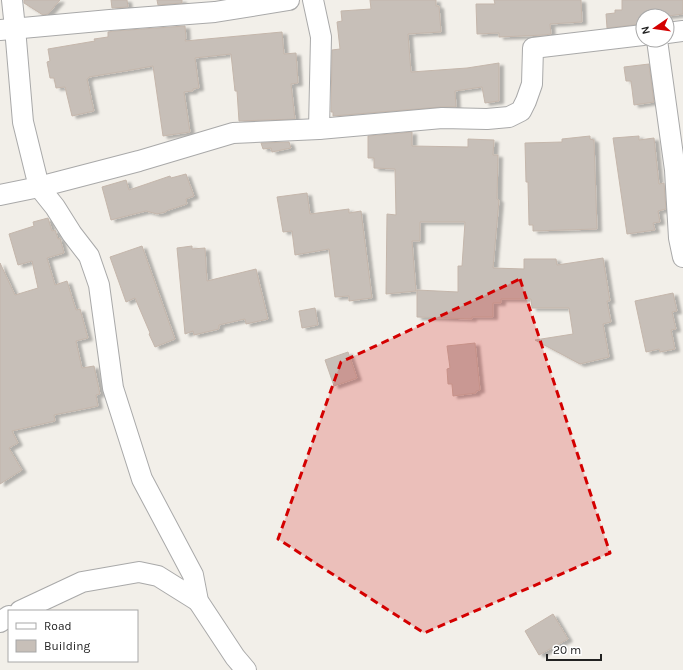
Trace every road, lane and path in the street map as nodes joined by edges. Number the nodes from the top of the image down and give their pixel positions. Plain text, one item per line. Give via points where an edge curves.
1 (12, 0) edge
2 (289, 0) edge
3 (313, 0) edge
4 (8, 29) edge
5 (635, 36) edge
6 (658, 48) edge
7 (320, 129) junction
8 (679, 170) edge
9 (39, 187) junction
10 (0, 195) edge
11 (683, 257) edge
12 (198, 601) junction
13 (22, 610) edge
14 (246, 670) edge

1 - 4 street
2 - 4 street via 215,12
3 - 7 street via 320,37
4 - 9 street via 23,122
5 - 7 street via 533,48 532,84 520,111 509,117 442,118
6 - 8 street
7 - 9 street via 233,133
8 - 11 street via 679,238
9 - 10 street
9 - 12 street via 89,256 98,285 115,395 142,479 194,575
12 - 13 street via 158,576 139,572 82,582
12 - 14 street

